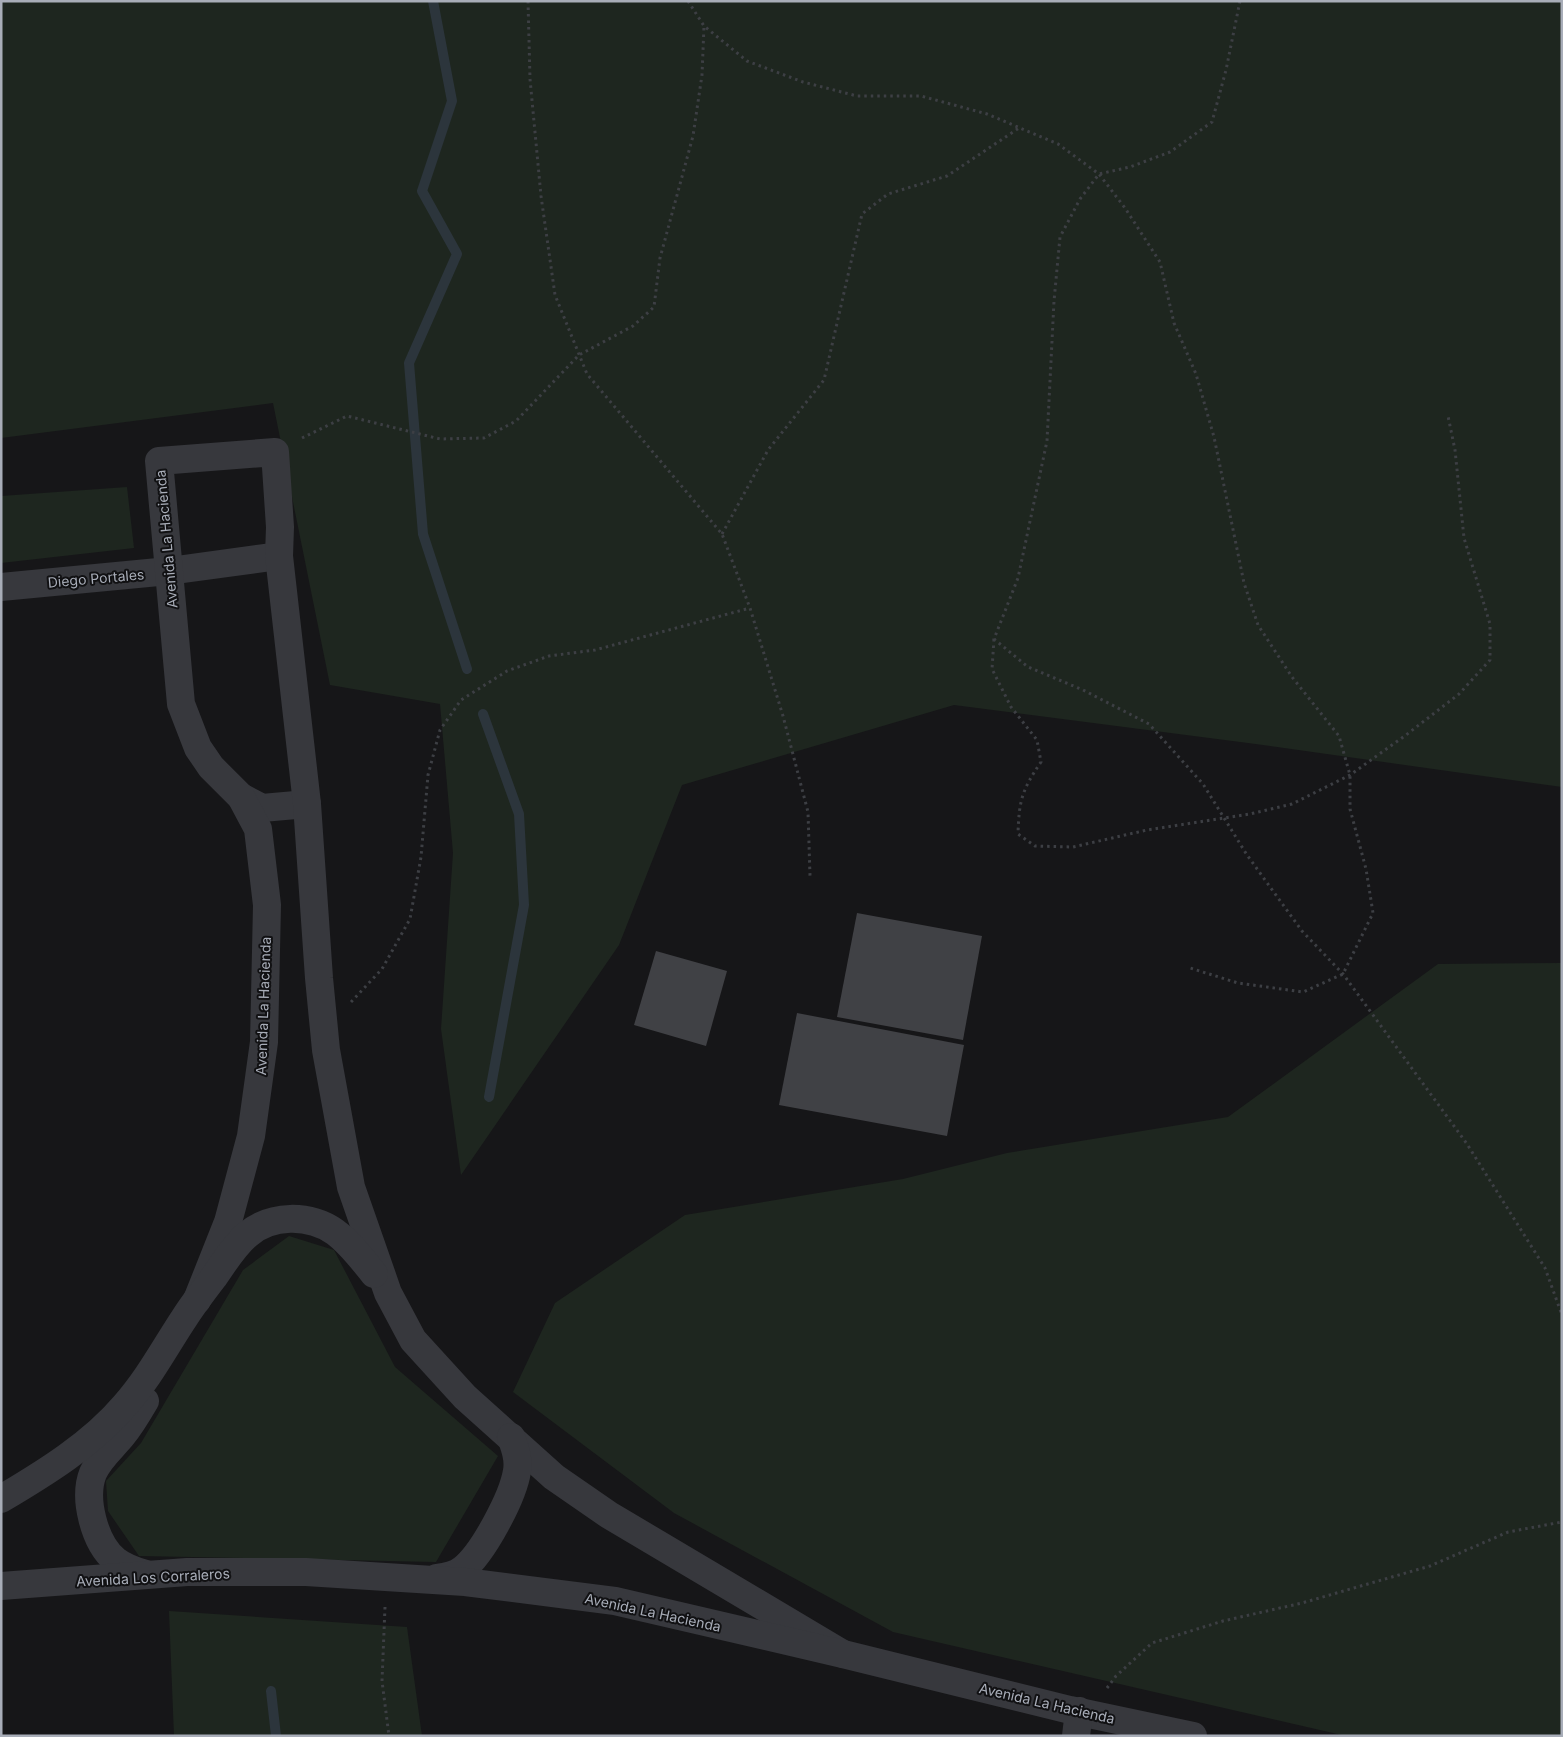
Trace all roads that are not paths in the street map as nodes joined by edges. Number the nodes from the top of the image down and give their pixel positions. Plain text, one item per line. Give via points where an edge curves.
1 (279, 556) junction
2 (169, 571) junction
3 (1, 587) edge
4 (240, 797) junction
5 (308, 804) junction
6 (388, 1293) junction
7 (197, 1300) junction
8 (151, 1373) junction
9 (511, 1437) junction
10 (1, 1499) edge
11 (306, 1572) joint
12 (152, 1575) junction
13 (431, 1580) junction
14 (1, 1586) edge
15 (843, 1654) junction
16 (1078, 1724) edge
17 (1162, 1733) edge
18 (1193, 1736) edge

1 - 2 street, Diego Portales
1 - 2 street, Avenida La Hacienda via 275,452 159,462
1 - 5 street, Avenida La Hacienda
2 - 3 street, Diego Portales
2 - 4 street, Avenida La Hacienda via 178,681 188,727 211,767
4 - 5 street, Avenida La Hacienda via 262,808
4 - 7 street, Avenida La Hacienda via 258,829 267,905 260,1089 241,1182 214,1262
5 - 6 street, Avenida La Hacienda via 324,1030 351,1186
6 - 7 street, Avenida La Hacienda via 358,1254 336,1233 309,1220 293,1218 276,1220 247,1235
6 - 9 street, Avenida La Hacienda via 413,1340 465,1397
7 - 8 street, Avenida La Hacienda
8 - 10 street, Avenida La Hacienda via 124,1407 91,1437
8 - 12 street, Avenida La Hacienda via 145,1401 93,1473 90,1492 101,1542 114,1559 133,1571
9 - 13 street, Avenida La Hacienda via 517,1454 517,1471 510,1495 493,1527 474,1559 461,1571
9 - 15 street, Avenida La Hacienda via 554,1477 608,1515
11 - 12 street, Avenida Los Corraleros
11 - 13 street, Avenida La Hacienda
12 - 14 street, Avenida Los Corraleros
13 - 15 street, Avenida La Hacienda via 615,1601
15 - 16 street, Avenida La Hacienda
16 - 17 street, Avenida La Hacienda
17 - 18 street, Avenida La Hacienda

